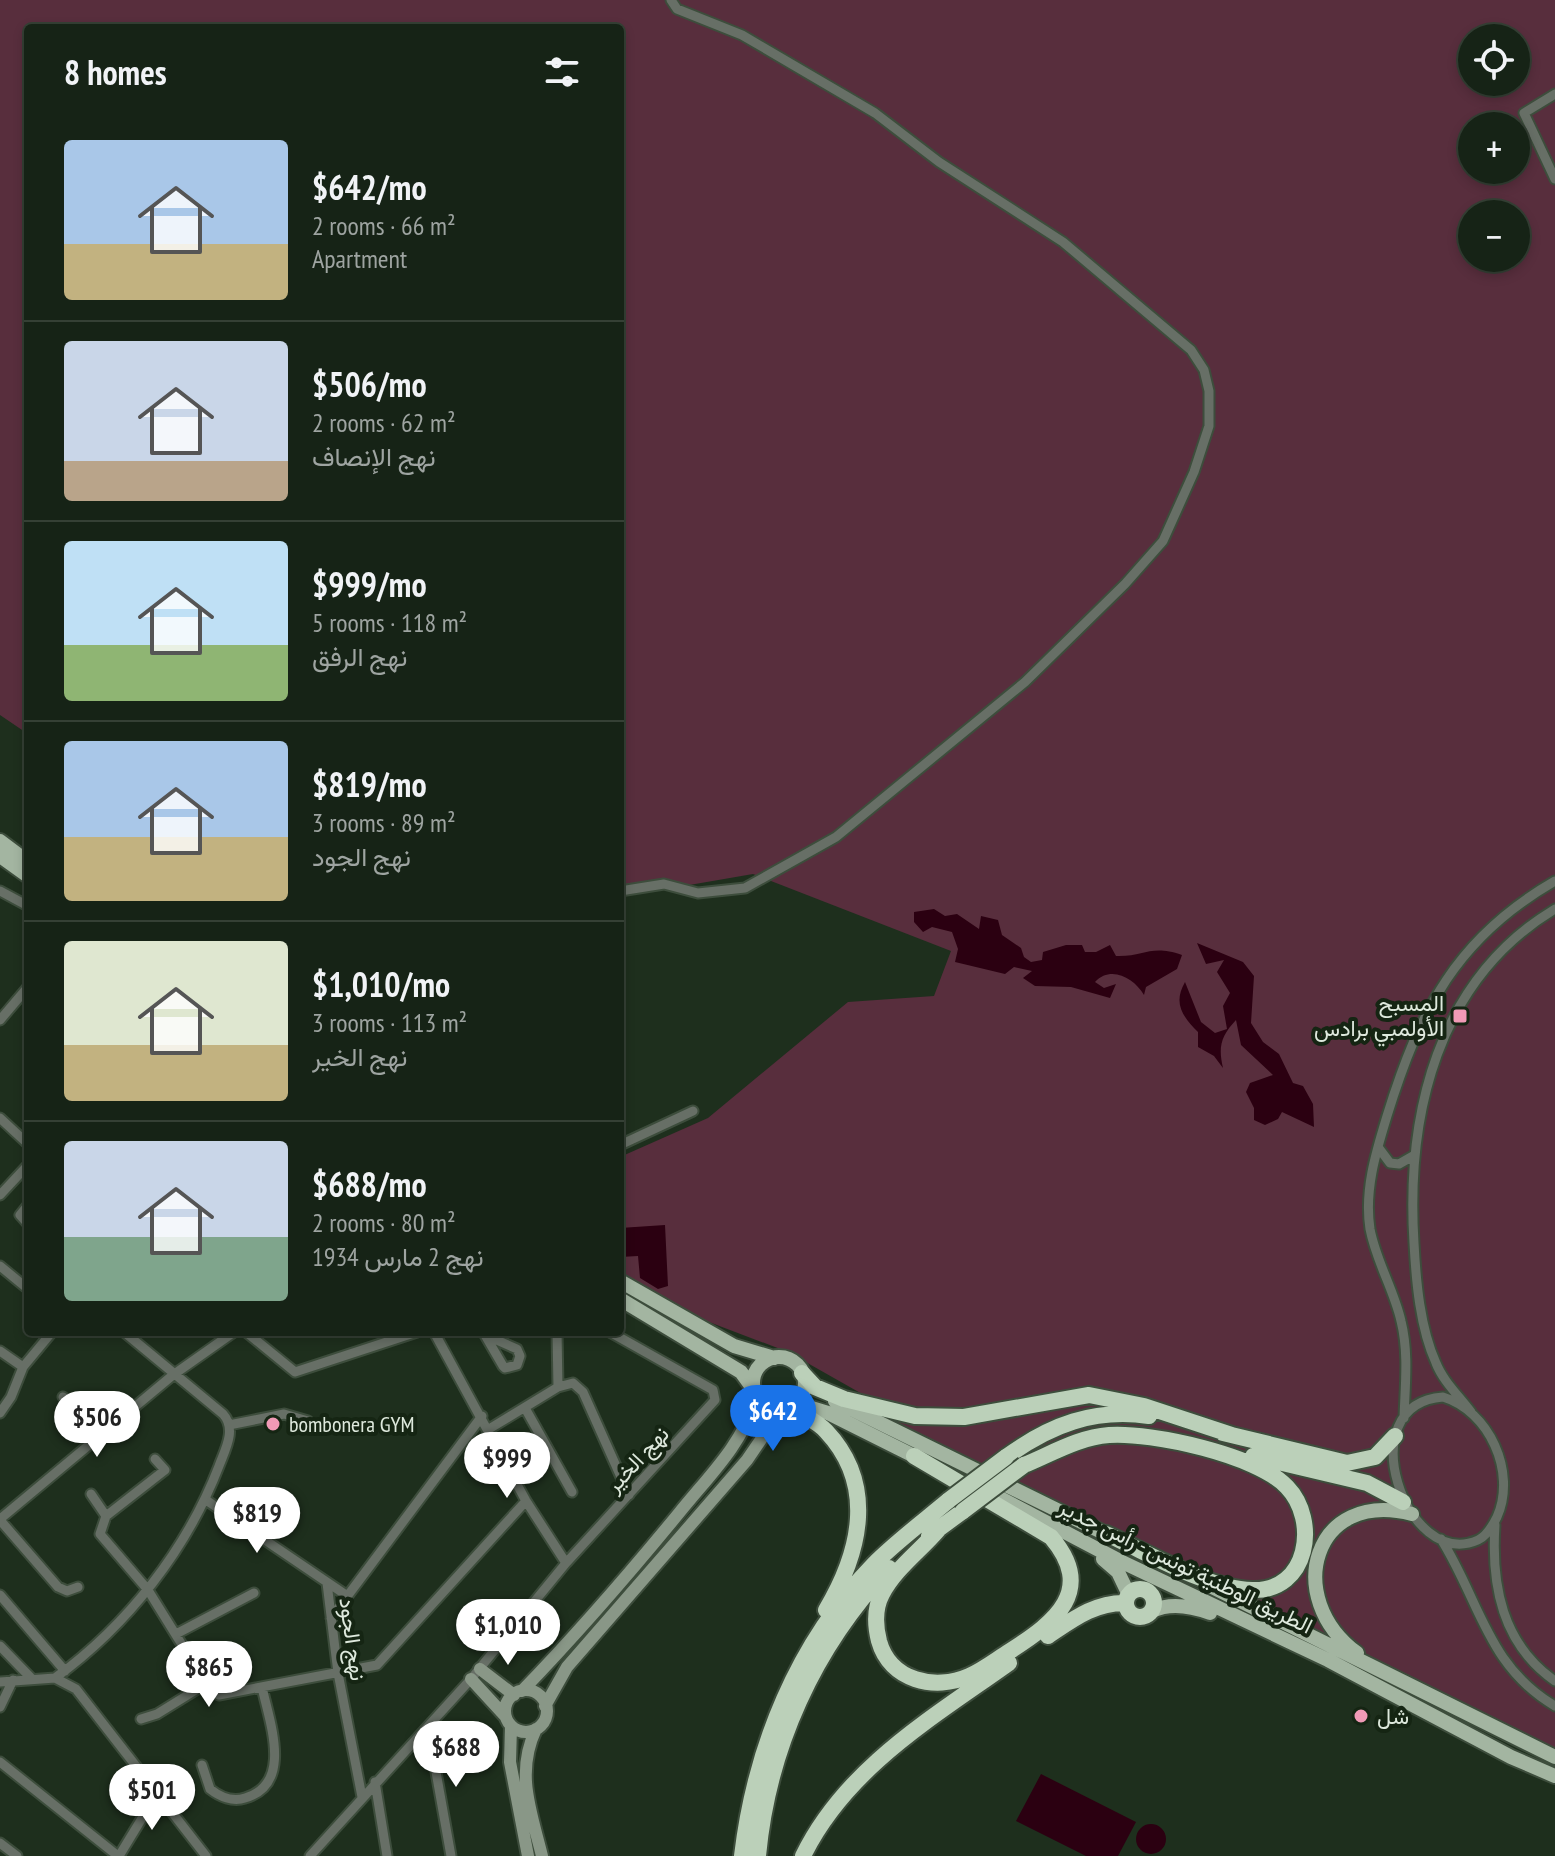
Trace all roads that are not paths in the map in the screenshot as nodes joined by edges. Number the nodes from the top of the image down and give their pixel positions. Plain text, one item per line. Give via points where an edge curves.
1 (671, 0) edge
2 (1555, 94) edge
3 (1555, 179) edge
4 (0, 841) edge
5 (0, 856) edge
6 (24, 856) edge
7 (24, 873) edge
8 (1555, 881) edge
9 (624, 890) edge
10 (0, 891) edge
11 (24, 904) edge
12 (1555, 909) edge
13 (24, 992) edge
14 (0, 1020) edge
15 (693, 1111) dead end
16 (4, 1122) edge
17 (0, 1136) edge
18 (24, 1140) edge
19 (624, 1143) edge
20 (1378, 1147) junction
21 (1413, 1156) junction
22 (24, 1169) edge
23 (0, 1195) edge
24 (0, 1266) edge
25 (624, 1283) edge
26 (24, 1286) edge
27 (624, 1301) edge
28 (49, 1336) edge
29 (129, 1336) edge
30 (228, 1336) edge
31 (251, 1336) edge
32 (405, 1336) edge
33 (436, 1336) edge
34 (557, 1336) edge
35 (617, 1336) edge
36 (0, 1351) edge
37 (774, 1358) junction
38 (23, 1367) junction
39 (173, 1375) junction
40 (803, 1377) junction
41 (558, 1387) junction
42 (756, 1394) junction
43 (63, 1397) dead end
44 (789, 1406) junction
45 (525, 1408) junction
46 (1471, 1412) junction
47 (0, 1413) edge
48 (482, 1416) junction
49 (1404, 1418) junction
50 (308, 1421) dead end
51 (229, 1425) junction
52 (107, 1428) junction
53 (489, 1429) junction
54 (1232, 1435) junction
55 (1395, 1436) junction
56 (914, 1456) junction
57 (155, 1459) dead end
58 (1024, 1465) junction
59 (572, 1492) dead end
60 (91, 1494) dead end
61 (629, 1495) junction
62 (206, 1500) junction
63 (526, 1501) junction
64 (1408, 1508) junction
65 (106, 1516) junction
66 (0, 1519) edge
67 (1495, 1522) junction
68 (938, 1530) junction
69 (1106, 1534) junction
70 (1441, 1539) junction
71 (1089, 1545) junction
72 (566, 1563) junction
73 (327, 1583) junction
74 (78, 1587) dead end
75 (148, 1590) junction
76 (254, 1593) dead end
77 (0, 1595) edge
78 (346, 1595) junction
79 (1127, 1599) junction
80 (1152, 1611) joint
81 (331, 1618) junction
82 (176, 1634) junction
83 (1281, 1637) junction
84 (0, 1646) edge
85 (65, 1671) junction
86 (797, 1672) junction
87 (338, 1673) junction
88 (475, 1674) junction
89 (55, 1678) junction
90 (32, 1679) junction
91 (13, 1680) junction
92 (1555, 1681) edge
93 (0, 1682) edge
94 (207, 1683) junction
95 (262, 1687) junction
96 (1419, 1690) junction
97 (518, 1693) junction
98 (545, 1706) junction
99 (1555, 1706) edge
100 (0, 1707) edge
101 (141, 1719) dead end
102 (508, 1721) junction
103 (428, 1727) junction
104 (536, 1729) junction
105 (1555, 1757) edge
106 (0, 1762) edge
107 (202, 1765) dead end
108 (1555, 1776) edge
109 (375, 1782) junction
110 (158, 1792) junction
111 (362, 1797) junction
112 (0, 1843) edge
113 (202, 1854) edge
114 (17, 1856) edge
115 (118, 1856) edge
116 (310, 1856) edge
117 (387, 1856) edge
118 (451, 1856) edge
119 (528, 1856) edge
120 (542, 1856) edge
121 (742, 1856) edge
122 (758, 1856) edge
123 (803, 1856) edge

1 - 9 street via 677,9 742,35 836,88 1063,242 1191,350 1209,391 1209,426 1163,541 1025,682 892,793 836,837 745,888 698,893 664,884
2 - 3 street via 1524,113
4 - 6 main road
5 - 7 main road
8 - 20 street via 1495,920 1447,975 1408,1050
10 - 11 street
12 - 21 street via 1509,944 1448,1024 1420,1105
13 - 14 street
15 - 19 street
16 - 17 street
16 - 18 street
20 - 21 street via 1390,1163
20 - 49 street via 1369,1217 1403,1331
21 - 46 street via 1415,1266 1428,1337 1437,1367
22 - 23 street
24 - 26 street
25 - 37 main road via 734,1346
27 - 42 main road via 741,1372
28 - 38 street
29 - 39 street
30 - 39 street
31 - 32 street via 295,1372
33 - 48 street
34 - 41 street
35 - 61 street, نهج الخير via 717,1397
36 - 38 street
37 - 40 main road via 791,1361
37 - 42 main road via 755,1372
38 - 47 street
39 - 51 street via 219,1410
39 - 52 street
40 - 44 main road via 802,1394
40 - 54 highway via 844,1399 915,1416 964,1417 1089,1395 1154,1408
40 - 69 main road, الطريق الوطنية تونس - رأس جدير via 814,1391
41 - 45 street
41 - 61 street via 573,1383 583,1392
42 - 44 main road via 766,1405
42 - 97 street via 747,1428 726,1460
43 - 52 street
44 - 56 main road, الطريق الوطنية تونس - رأس جدير via 828,1413
44 - 86 highway via 819,1423 841,1449 860,1510 851,1560
44 - 98 street via 567,1667
45 - 53 street
45 - 59 street
46 - 49 street via 1457,1401 1428,1398
46 - 67 street via 1501,1462 1503,1489
48 - 53 street
48 - 78 street
49 - 55 street
50 - 51 street via 284,1414
51 - 62 street via 228,1443
52 - 66 street
53 - 63 street
54 - 55 highway via 1347,1463 1375,1457
54 - 86 highway, bridge via 1156,1417 1099,1414 1049,1430 949,1500 864,1575
55 - 64 street via 1392,1458
56 - 68 highway via 1051,1537 1064,1553 1071,1578 1064,1606 1033,1636 969,1676 927,1683 907,1676 885,1655 876,1615 890,1581
56 - 71 main road, الطريق الوطنية تونس - رأس جدير
57 - 65 street via 165,1470
58 - 64 highway via 1070,1437 1107,1428 1132,1429 1367,1483
58 - 68 highway, bridge
58 - 69 highway via 1109,1435 1218,1454 1279,1479 1302,1510 1307,1532 1294,1570 1259,1590 1220,1584
60 - 65 street
61 - 72 street, نهج الخير
62 - 73 street, نهج الجود
62 - 75 street
63 - 72 street
63 - 87 street via 380,1663
64 - 70 street
64 - 96 main road via 1368,1510 1343,1521 1321,1548 1314,1583 1322,1617 1341,1640
65 - 75 street via 101,1536
66 - 74 street via 58,1587
67 - 70 street via 1478,1540 1458,1544
67 - 92 street via 1496,1587 1506,1623 1528,1658
68 - 122 highway via 873,1586 817,1666 775,1762
69 - 96 main road, الطريق الوطنية تونس - رأس جدير
70 - 99 street via 1501,1658 1524,1685
71 - 79 main road via 1118,1572
71 - 83 main road, الطريق الوطنية تونس - رأس جدير
72 - 88 street, نهج الخير
73 - 78 street
73 - 81 street, نهج الجود
75 - 82 street
75 - 85 street
76 - 82 street
77 - 85 street
78 - 81 street
79 - 80 highway via 1127,1610 1136,1617
79 - 123 highway via 1082,1614 884,1754 837,1800
80 - 83 main road via 1187,1606
81 - 87 street, نهج الجود
82 - 94 street
83 - 108 main road, الطريق الوطنية تونس - رأس جدير
84 - 90 street
85 - 89 street
86 - 121 highway via 763,1754
87 - 95 street
87 - 111 street, نهج الجود
88 - 97 street
88 - 102 street
88 - 103 street, نهج الخير
89 - 90 street
89 - 110 street via 87,1700
90 - 91 street
91 - 93 street
91 - 100 street
94 - 95 street via 219,1695
94 - 101 street
95 - 107 street via 275,1759 269,1781 255,1794 232,1799 210,1789
96 - 105 main road, الطريق الوطنية تونس - رأس جدير
97 - 98 street via 536,1694
97 - 102 street via 506,1704
98 - 104 street via 544,1722
102 - 104 street via 526,1732
102 - 119 street via 510,1762
103 - 109 street, نهج الخير
103 - 118 street
104 - 120 street via 524,1758
106 - 115 street
109 - 111 street, نهج الخير
109 - 117 street
110 - 113 street
110 - 115 street
111 - 116 street, نهج الخير
112 - 114 street

